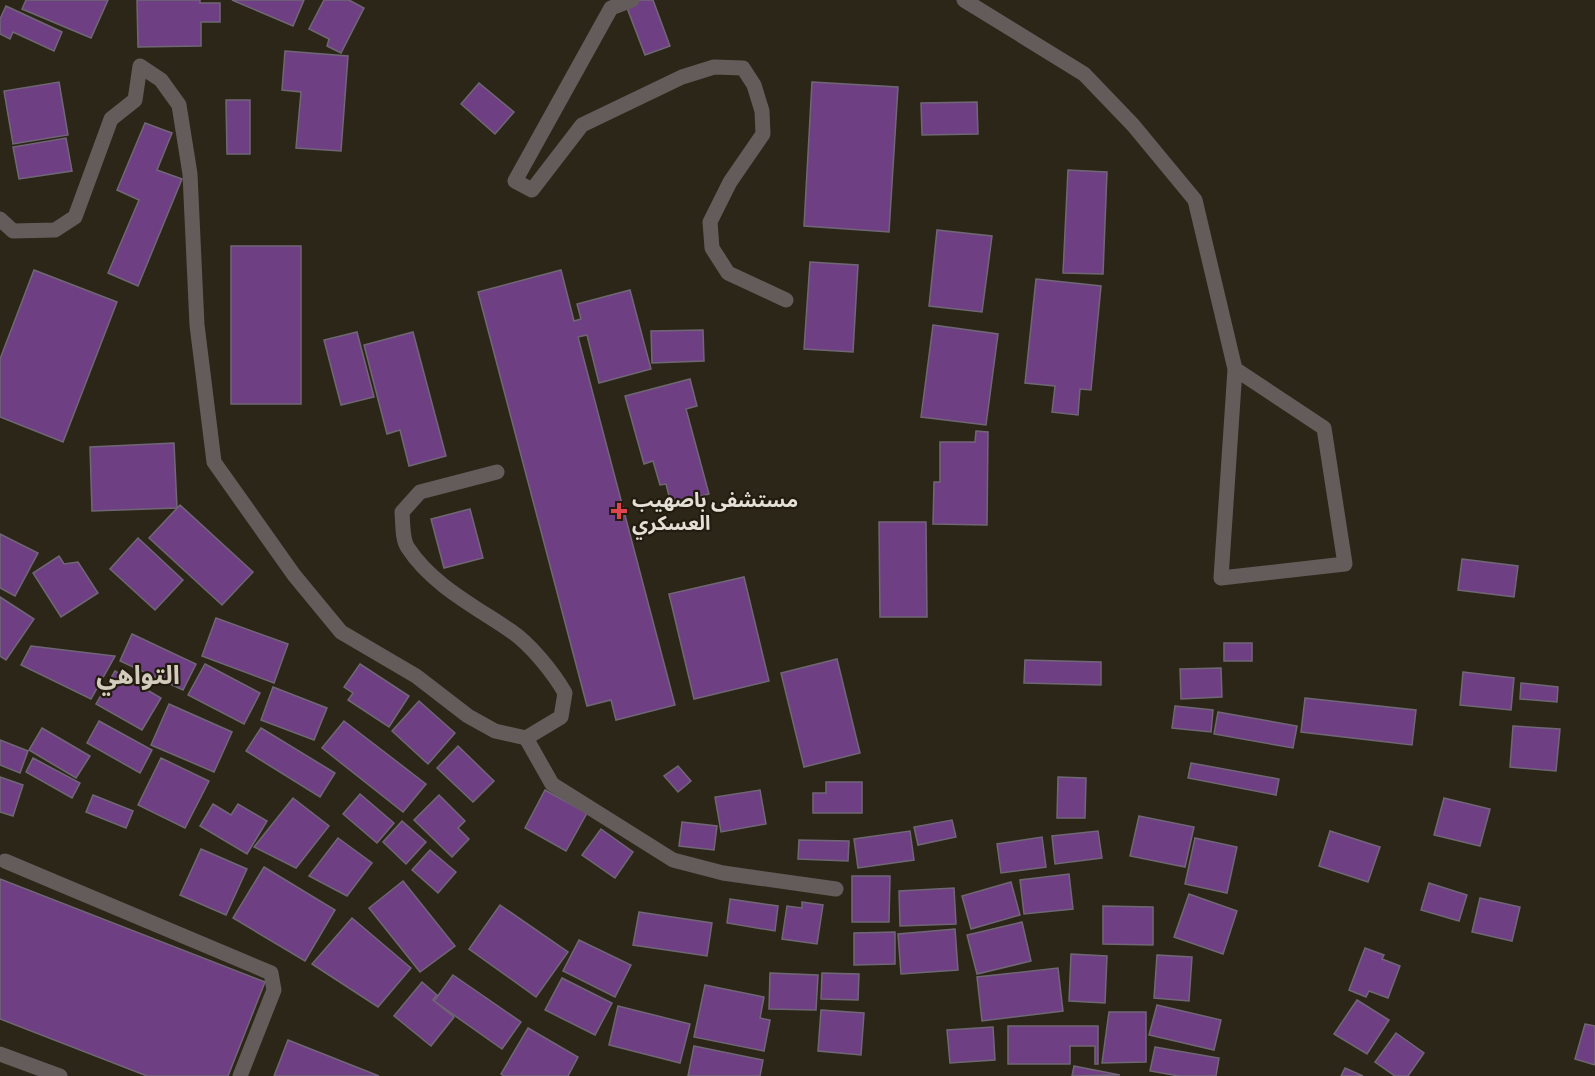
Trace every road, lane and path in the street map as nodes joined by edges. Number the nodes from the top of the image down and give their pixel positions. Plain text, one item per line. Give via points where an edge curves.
1 (632, 0) edge
2 (964, 0) edge
3 (0, 219) edge
4 (786, 300) dead end
5 (1235, 369) junction
6 (497, 472) dead end
7 (526, 738) junction
8 (5, 861) dead end
9 (836, 889) dead end
10 (0, 1054) edge
11 (60, 1076) edge
12 (240, 1076) edge

1 - 4 street via 610,8 515,182 532,190 582,125 682,76 714,67 743,68 754,85 764,134 730,182 710,222 711,248 728,273
2 - 5 street via 1084,74 1133,125 1195,200
3 - 7 street via 13,231 55,230 75,217 111,119 135,100 140,66 162,80 179,105 190,174 197,325 214,462 294,575 341,632 416,676 468,716 495,731
5 - 5 street via 1221,578 1345,564 1324,428
6 - 7 street via 420,492 402,512 406,546 430,574 513,632 553,672 565,693 561,717
7 - 9 street via 552,784 673,860 723,873
8 - 12 street via 271,973 274,990
10 - 11 street

